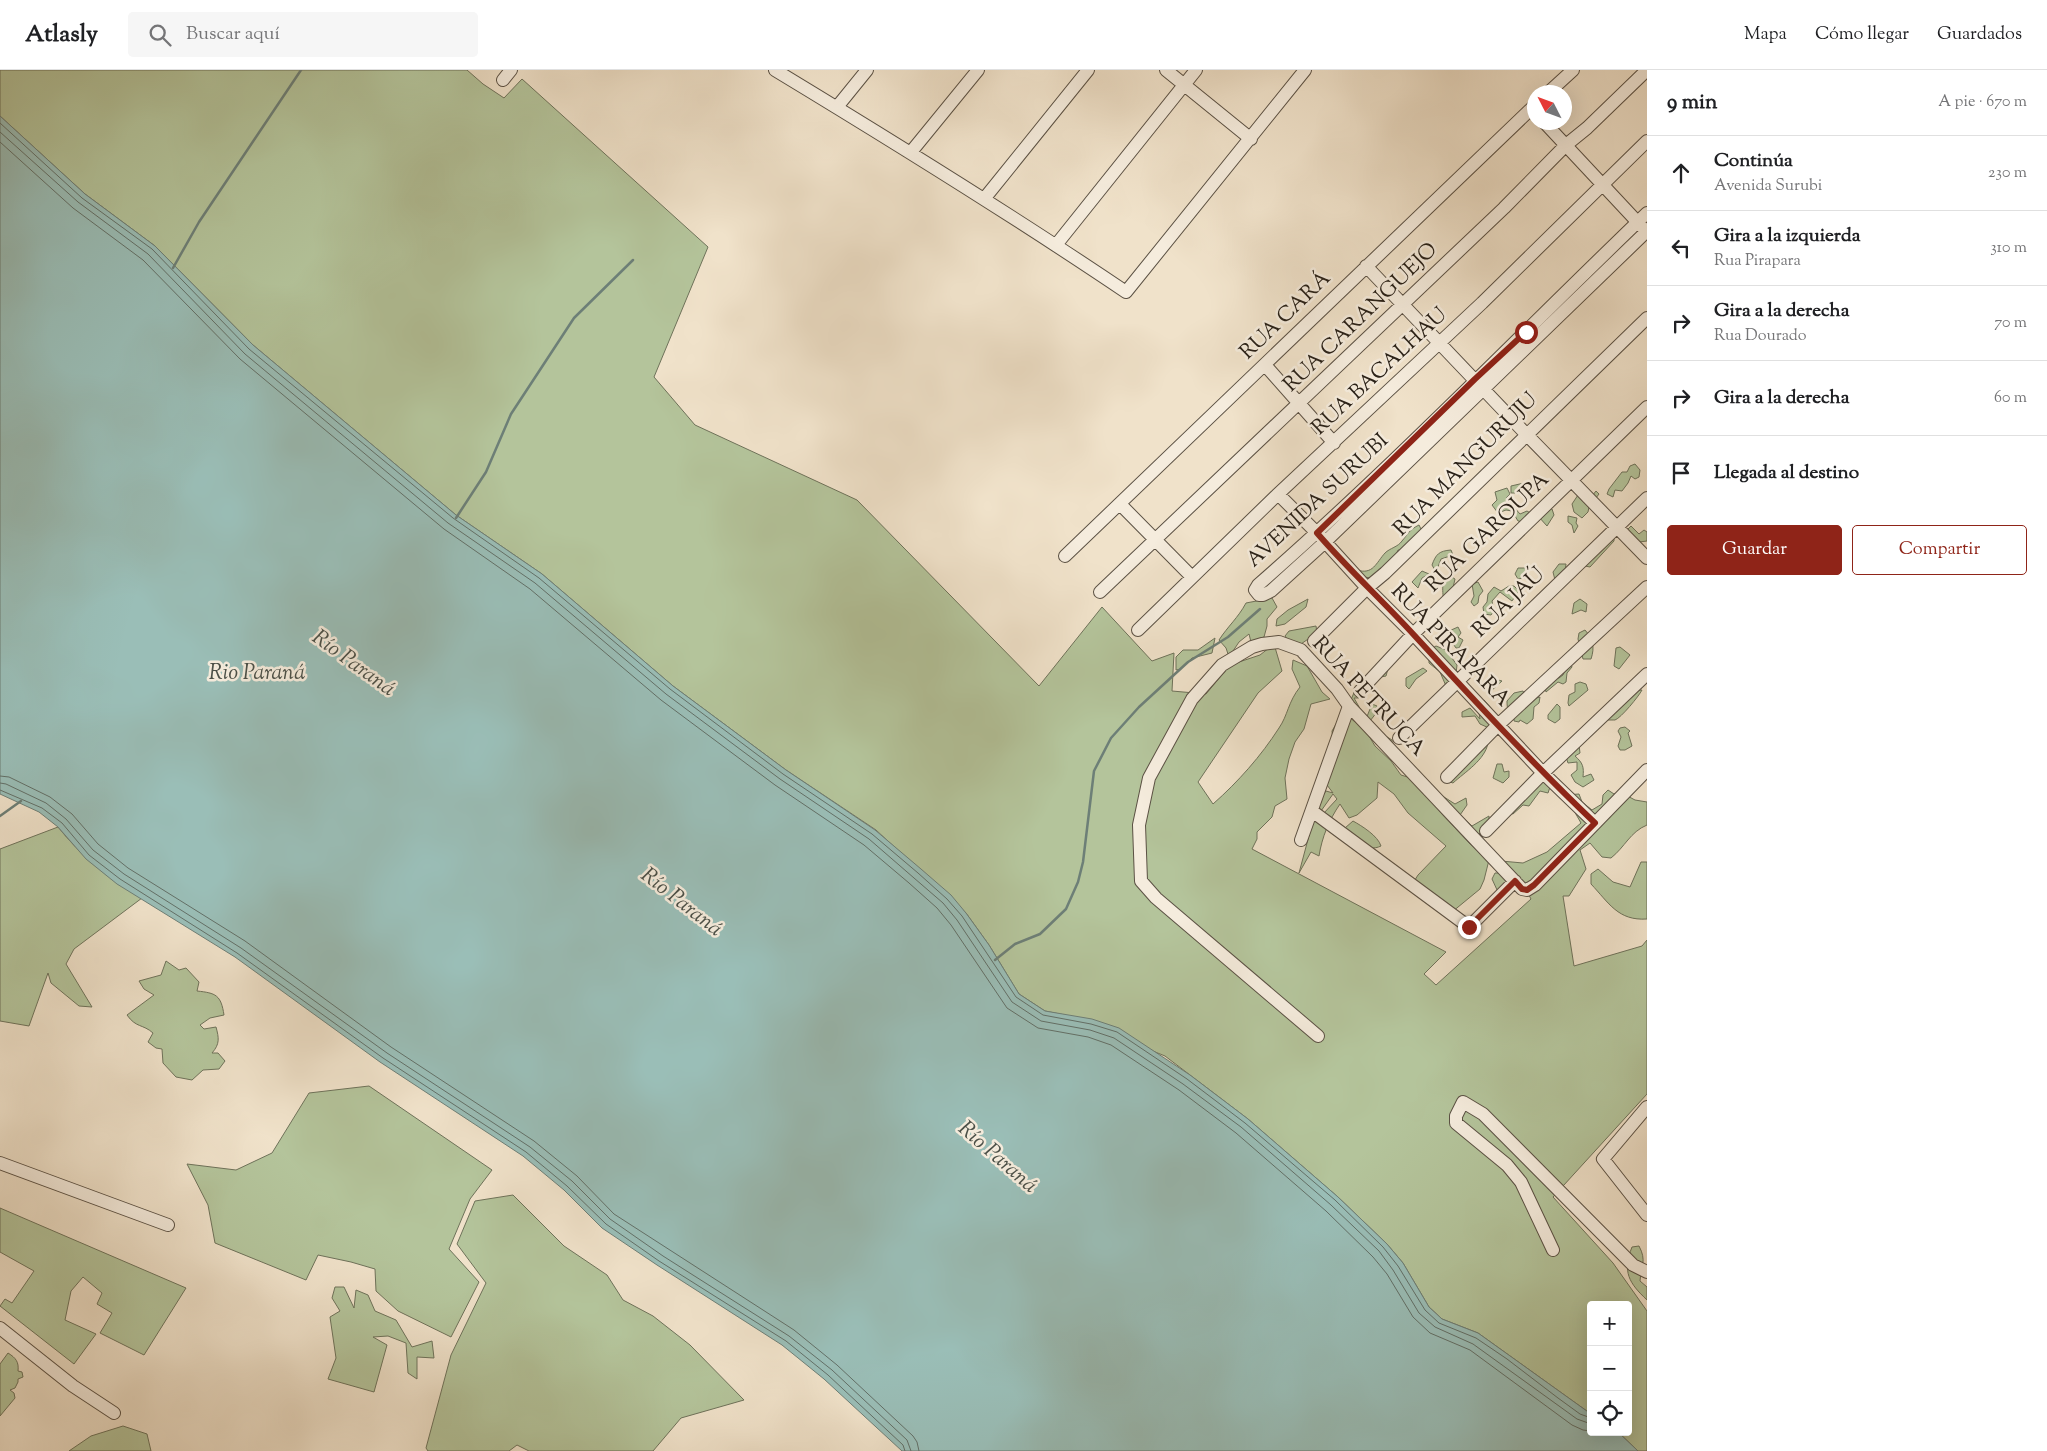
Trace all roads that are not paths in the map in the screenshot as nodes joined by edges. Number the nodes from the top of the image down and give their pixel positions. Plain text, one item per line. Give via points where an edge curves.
1 (775, 70) edge
2 (866, 70) edge
3 (978, 70) edge
4 (1088, 70) edge
5 (1166, 70) edge
6 (1196, 70) edge
7 (1306, 70) edge
8 (1573, 70) edge
9 (1647, 70) edge
10 (1184, 85) junction
11 (1557, 85) edge
12 (838, 108) junction
13 (1527, 116) edge
14 (1552, 130) edge
15 (1250, 139) junction
16 (1647, 141) edge
17 (1566, 145) junction
18 (911, 152) junction
19 (1602, 184) junction
20 (984, 199) junction
21 (1647, 213) edge
22 (1644, 228) edge
23 (1056, 245) junction
24 (1366, 266) junction
25 (1402, 305) junction
26 (1647, 318) edge
27 (1440, 343) junction
28 (1265, 365) junction
29 (1479, 384) junction
30 (1300, 404) junction
31 (1647, 407) edge
32 (1526, 434) junction
33 (1334, 443) junction
34 (1571, 480) junction
35 (1278, 494) junction
36 (1647, 498) edge
37 (1120, 504) junction
38 (1616, 527) junction
39 (1321, 537) junction
40 (1155, 539) junction
41 (1066, 556) dead end
42 (1647, 558) edge
43 (1192, 577) junction
44 (1647, 586) edge
45 (1367, 588) junction
46 (1100, 592) dead end
47 (1138, 630) dead end
48 (1413, 634) junction
49 (1314, 642) dead end
50 (1647, 674) edge
51 (1457, 682) junction
52 (1360, 691) dead end
53 (1349, 706) junction
54 (1498, 724) junction
55 (1399, 738) dead end
56 (1647, 770) edge
57 (1543, 773) junction
58 (1447, 777) dead end
59 (1312, 811) junction
60 (1595, 823) junction
61 (1486, 831) dead end
62 (1301, 840) dead end
63 (1515, 881) junction
64 (1318, 1036) dead end
65 (1647, 1107) edge
66 (0, 1163) edge
67 (1647, 1215) edge
68 (168, 1225) dead end
69 (1554, 1250) dead end
70 (1647, 1272) edge
71 (0, 1328) edge
72 (114, 1413) dead end

1 - 12 street
2 - 12 street
3 - 18 street
4 - 20 street
5 - 10 street
6 - 10 street
7 - 15 street
8 - 11 street
9 - 17 street, RUA CARANGUEJO
10 - 15 street
10 - 23 street
12 - 18 street
13 - 24 street, RUA CARÁ
14 - 17 street
15 - 23 street via 1126,292
16 - 19 street, RUA BACALHAU
17 - 19 street
17 - 25 street, RUA CARANGUEJO
18 - 20 street
19 - 22 street
19 - 27 street, RUA BACALHAU
20 - 23 street
21 - 22 street, AVENIDA SURUBI
22 - 29 street, AVENIDA SURUBI via 1526,332
24 - 25 street
24 - 28 street, RUA CARÁ
25 - 27 street
25 - 30 street, RUA CARANGUEJO
26 - 32 street, RUA MANGURUJU
27 - 29 street
27 - 33 street, RUA BACALHAU
28 - 30 street
28 - 37 street, RUA CARÁ
29 - 32 street
29 - 39 street, AVENIDA SURUBI
30 - 33 street
30 - 40 street, RUA CARANGUEJO
31 - 34 street, RUA GAROUPA
32 - 34 street
32 - 45 street, RUA MANGURUJU
33 - 35 street, RUA BACALHAU
34 - 38 street
34 - 48 street, RUA GAROUPA
35 - 39 street, RUA PIRAPARA
35 - 43 street, RUA BACALHAU
36 - 38 street, RUA JAÚ
37 - 40 street
37 - 41 street, RUA CARÁ
38 - 42 street
38 - 51 street, RUA JAÚ
39 - 39 street, AVENIDA SURUBI via 1258,585 1255,590 1258,595 1271,591
39 - 45 street, RUA PIRAPARA
40 - 43 street
40 - 46 street, RUA CARANGUEJO
43 - 47 street, RUA BACALHAU
44 - 54 street
45 - 48 street, RUA PIRAPARA
45 - 49 street, RUA MANGURUJU
48 - 51 street, RUA PIRAPARA
48 - 52 street, RUA GAROUPA
50 - 57 street
51 - 54 street, RUA PIRAPARA
51 - 55 street, RUA JAÚ
53 - 59 street
53 - 63 street, RUA PETRUCA
53 - 64 street, RUA PETRUCA via 1300,650 1279,642 1252,647 1222,665 1192,699 1149,778 1139,825 1141,881 1156,898
54 - 57 street, RUA PIRAPARA
54 - 58 street
56 - 60 street
57 - 60 street, RUA PIRAPARA
57 - 61 street
59 - 62 street
59 - 63 street via 1469,927
60 - 63 street, RUA PETRUCA via 1534,885 1527,890 1522,889
65 - 67 street via 1603,1159
66 - 68 street
69 - 70 street via 1517,1177 1456,1123 1463,1102 1483,1114 1633,1265
71 - 72 street via 73,1386

